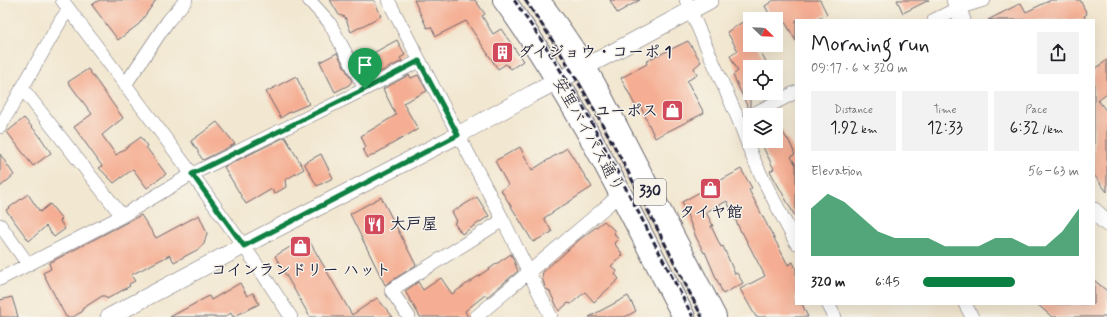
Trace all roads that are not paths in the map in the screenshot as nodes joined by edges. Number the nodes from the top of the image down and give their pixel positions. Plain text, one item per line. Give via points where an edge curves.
1 (186, 0) edge
2 (309, 0) edge
3 (388, 0) edge
4 (504, 0) edge
5 (538, 0) edge
6 (710, 0) edge
7 (984, 0) edge
8 (66, 4) edge
9 (688, 5) edge
10 (959, 9) edge
11 (936, 19) edge
12 (419, 61) junction
13 (585, 67) junction
14 (558, 80) junction
15 (125, 85) junction
16 (22, 88) junction
17 (365, 89) junction
18 (795, 93) edge
19 (765, 108) edge
20 (743, 109) edge
21 (0, 127) edge
22 (458, 135) junction
23 (753, 148) edge
24 (192, 174) junction
25 (620, 193) junction
26 (1095, 212) edge
27 (122, 216) junction
28 (503, 220) junction
29 (791, 221) edge
30 (1107, 223) edge
31 (0, 225) edge
32 (795, 239) edge
33 (244, 246) junction
34 (28, 264) junction
35 (528, 272) junction
36 (0, 279) edge
37 (829, 305) edge
38 (966, 305) edge
39 (109, 317) edge
40 (291, 317) edge
41 (409, 317) edge
42 (476, 317) edge
43 (551, 317) edge
44 (684, 317) edge
45 (715, 317) edge
46 (835, 317) edge
47 (972, 317) edge

1 - 15 street via 168,21
2 - 17 street via 328,22
3 - 12 street
4 - 14 highway, 安里バイパス通り / 330
5 - 13 highway, 安里バイパス通り / 330
6 - 9 street
7 - 10 street
8 - 15 street
8 - 16 street via 61,20
9 - 13 street
9 - 20 street
10 - 11 street
12 - 17 street
12 - 22 street
13 - 14 street
13 - 45 highway, 安里バイパス通り / 330
14 - 22 street
14 - 25 highway, 安里バイパス通り / 330
15 - 24 street
16 - 21 street
16 - 27 street
17 - 24 street
18 - 19 street
22 - 28 street
22 - 33 street
23 - 29 street via 757,168
24 - 27 street
24 - 33 street
25 - 35 street
25 - 44 highway, 安里バイパス通り / 330
26 - 30 street
27 - 34 street
28 - 35 street
28 - 41 street via 391,290
29 - 32 street
31 - 34 street
33 - 39 street
33 - 40 street
34 - 36 street
35 - 42 street
35 - 43 street
37 - 46 street
38 - 47 street

